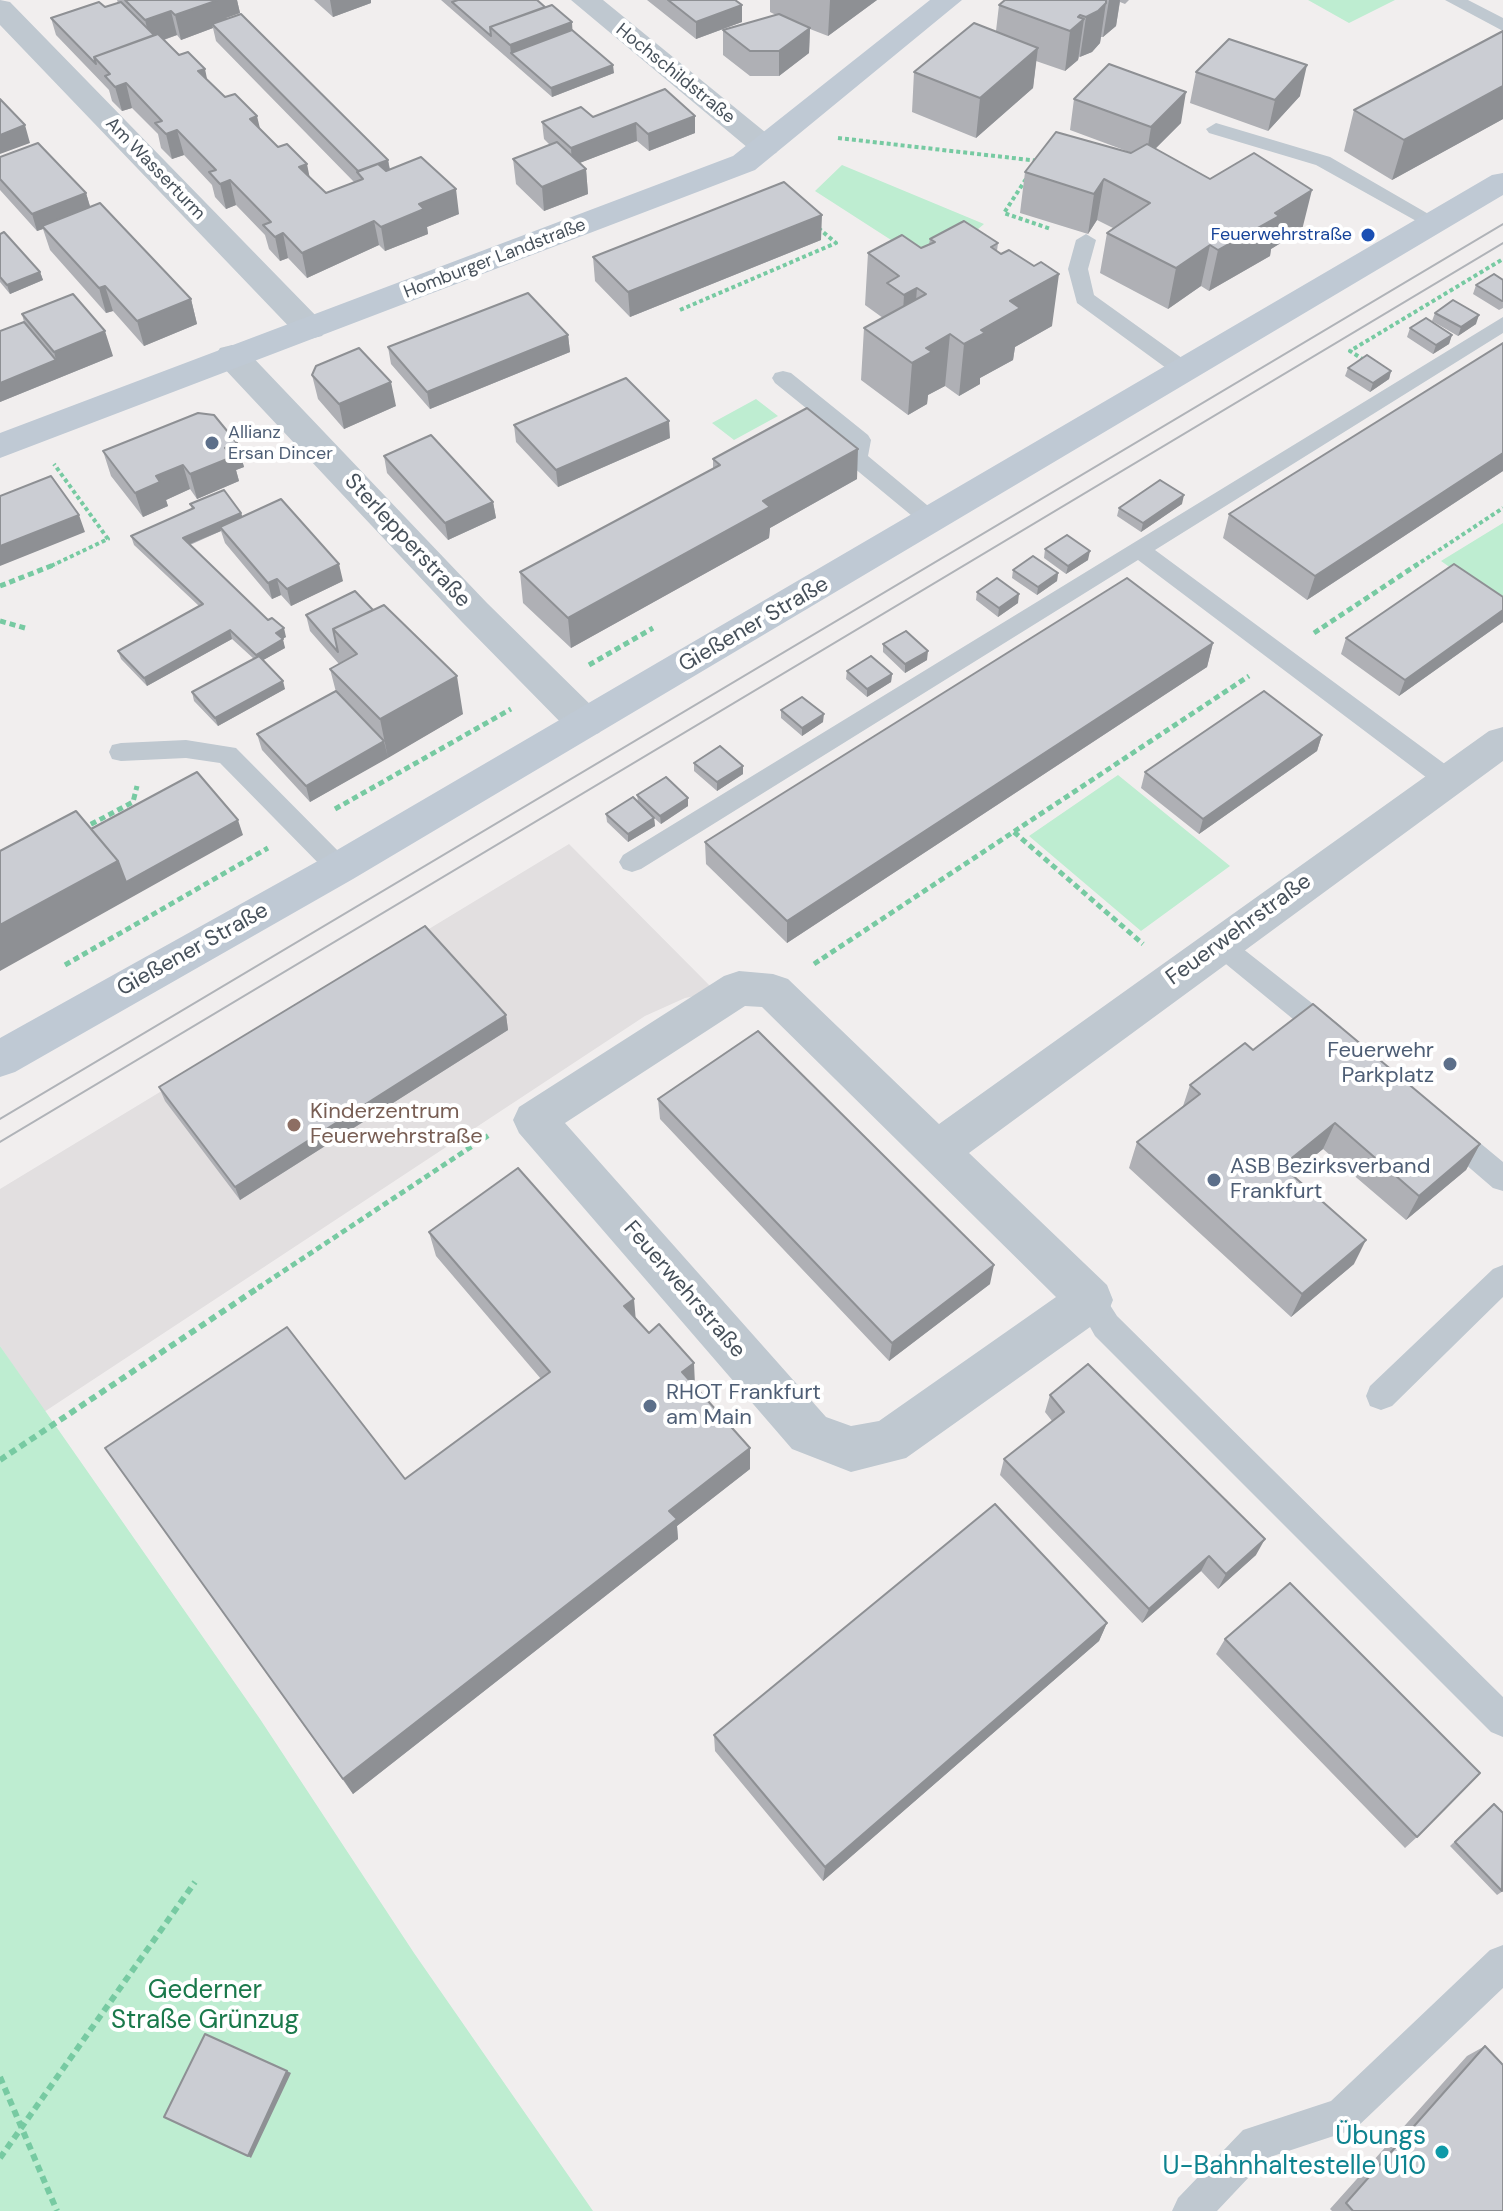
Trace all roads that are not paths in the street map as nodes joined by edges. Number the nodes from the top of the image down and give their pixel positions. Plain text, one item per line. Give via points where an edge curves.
1 (7, 0) edge
2 (585, 0) edge
3 (948, 0) edge
4 (1454, 0) edge
5 (0, 5) edge
6 (1503, 25) edge
7 (1216, 129) dead end
8 (775, 139) junction
9 (1503, 182) edge
10 (1434, 223) junction
11 (1086, 240) edge
12 (1503, 324) edge
13 (310, 329) junction
14 (232, 356) junction
15 (1185, 371) junction
16 (783, 378) dead end
17 (0, 446) edge
18 (931, 520) junction
19 (1138, 549) junction
20 (585, 723) junction
21 (1503, 741) edge
22 (121, 752) dead end
23 (1448, 780) junction
24 (632, 862) dead end
25 (339, 868) junction
26 (1219, 944) junction
27 (1347, 1048) edge
28 (0, 1059) edge
29 (1431, 1119) edge
30 (938, 1150) junction
31 (1503, 1179) edge
32 (1503, 1278) edge
33 (1090, 1300) junction
34 (1381, 1396) dead end
35 (1503, 1720) edge
36 (1503, 1963) edge
37 (1191, 2211) edge

1 - 5 street
2 - 8 street, Hochschildstraße
3 - 8 main road, Homburger Landstraße
4 - 6 lane
5 - 13 street, Am Wasserturm
7 - 10 lane via 1323,161
8 - 13 main road, Homburger Landstraße via 720,174
9 - 10 main road, Gießener Straße
10 - 15 main road, Gießener Straße
11 - 15 lane via 1078,269 1084,298
12 - 19 lane
13 - 14 main road, Homburger Landstraße
14 - 17 main road, Homburger Landstraße
14 - 20 street, Sterlepperstraße
15 - 18 main road, Gießener Straße
16 - 18 lane via 860,440 856,458
18 - 20 main road, Gießener Straße
19 - 23 lane
19 - 24 lane
20 - 25 main road, Gießener Straße
21 - 23 street, Feuerwehrstraße
22 - 25 lane via 186,749 227,755
23 - 26 street, Feuerwehrstraße
25 - 28 main road, Gießener Straße
26 - 27 lane
26 - 30 street, Feuerwehrstraße
29 - 31 lane
30 - 33 street
30 - 33 street, Feuerwehrstraße via 773,991 739,988 535,1120 809,1433 851,1449 889,1442
32 - 34 lane
33 - 35 lane via 1106,1326
36 - 37 lane via 1342,2116 1256,2143

